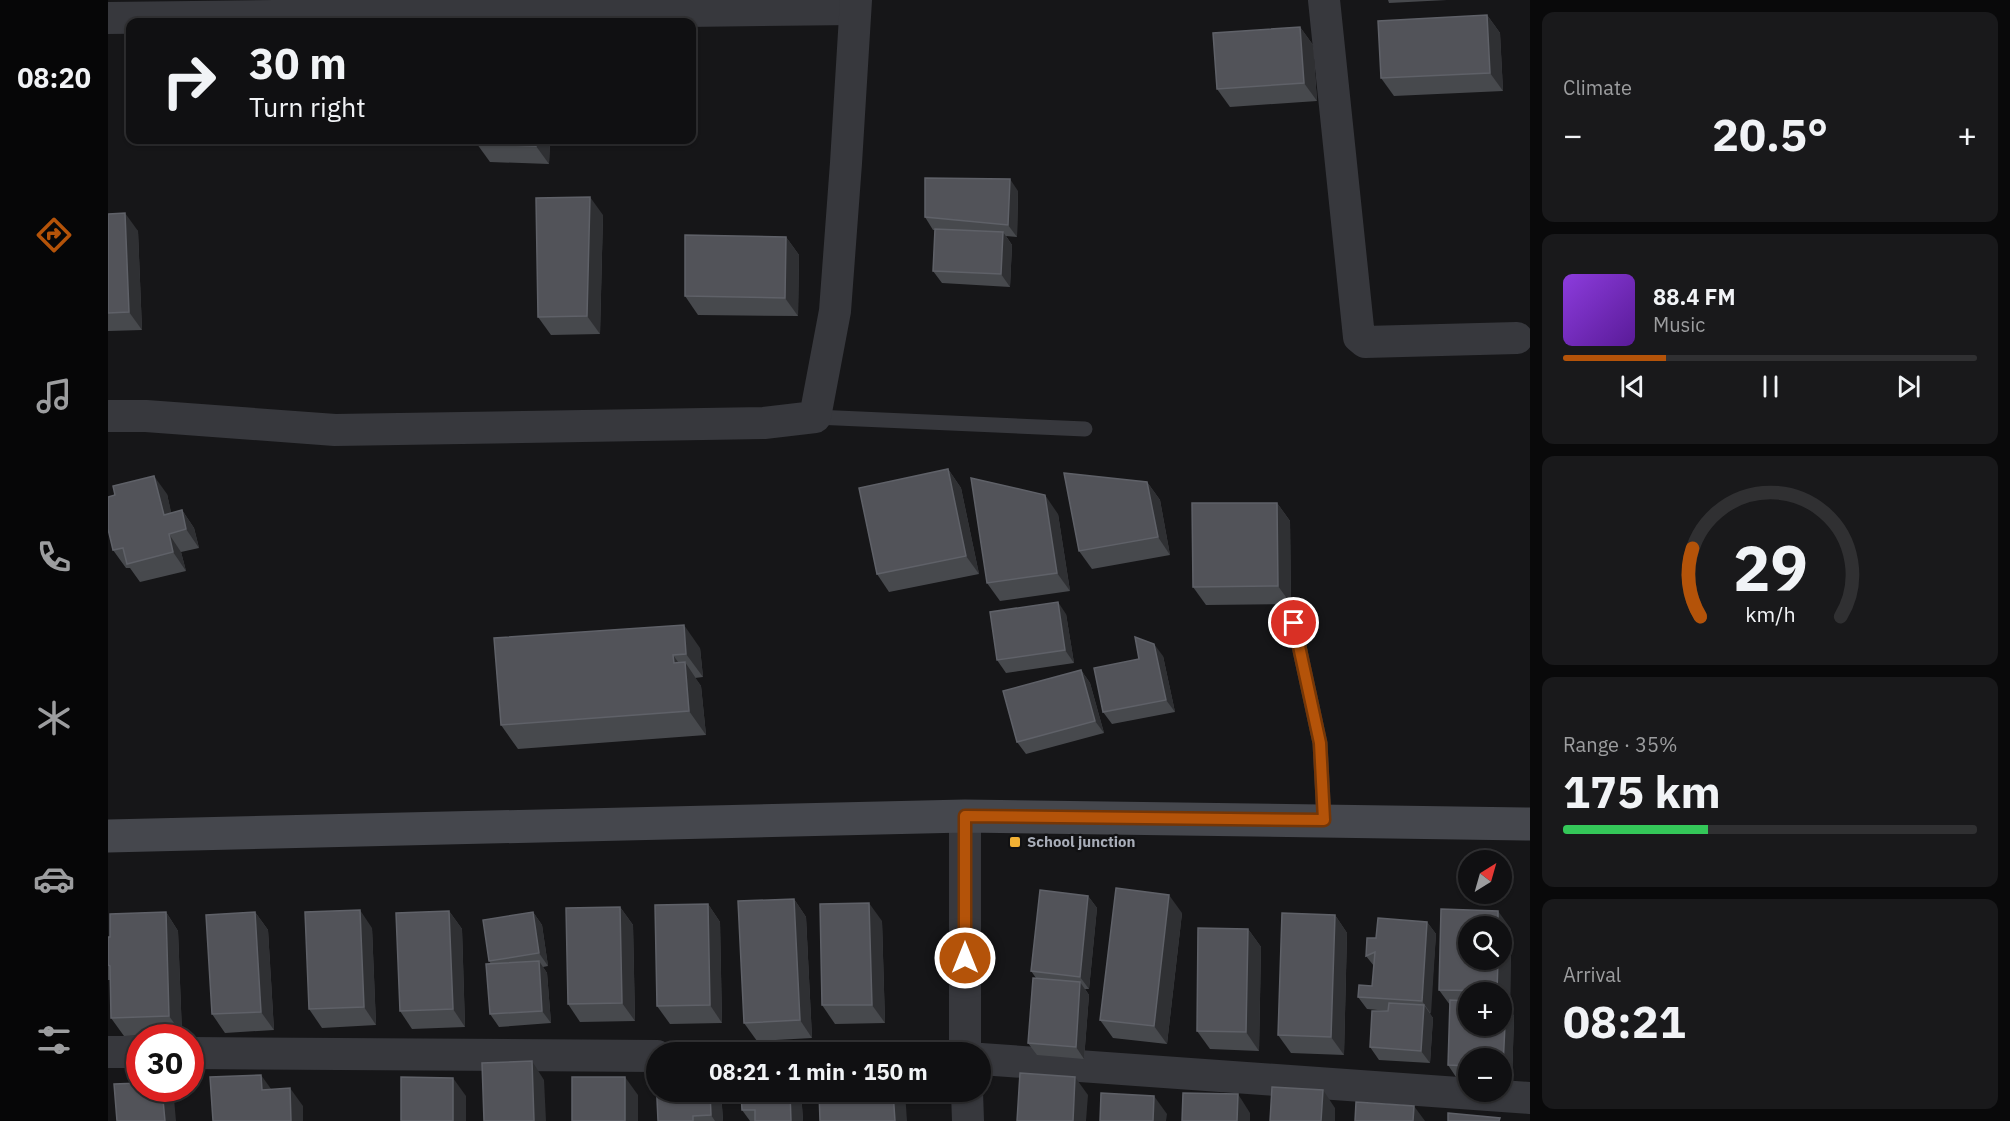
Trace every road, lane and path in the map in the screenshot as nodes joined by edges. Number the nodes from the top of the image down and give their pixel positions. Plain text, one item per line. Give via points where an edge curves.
1 (1324, 0) edge
2 (856, 4) edge
3 (108, 18) edge
4 (1517, 338) dead end
5 (108, 416) edge
6 (815, 417) junction
7 (1085, 429) dead end
8 (1294, 623) dead end
9 (965, 816) junction
10 (1324, 820) junction
11 (1530, 824) edge
12 (108, 836) edge
13 (965, 1042) edge
14 (108, 1052) edge
15 (126, 1052) edge
16 (204, 1053) edge
17 (646, 1056) edge
18 (991, 1060) edge
19 (1530, 1098) edge
20 (967, 1102) edge
21 (968, 1121) edge

1 - 4 street via 1359,337 1365,342
2 - 3 street
2 - 6 street via 835,311
5 - 6 street via 335,430 764,423
6 - 7 lane
8 - 10 lane via 1320,743
9 - 10 street
9 - 12 street
9 - 13 street
10 - 11 street
14 - 15 street
16 - 17 street
18 - 19 street
20 - 21 street

